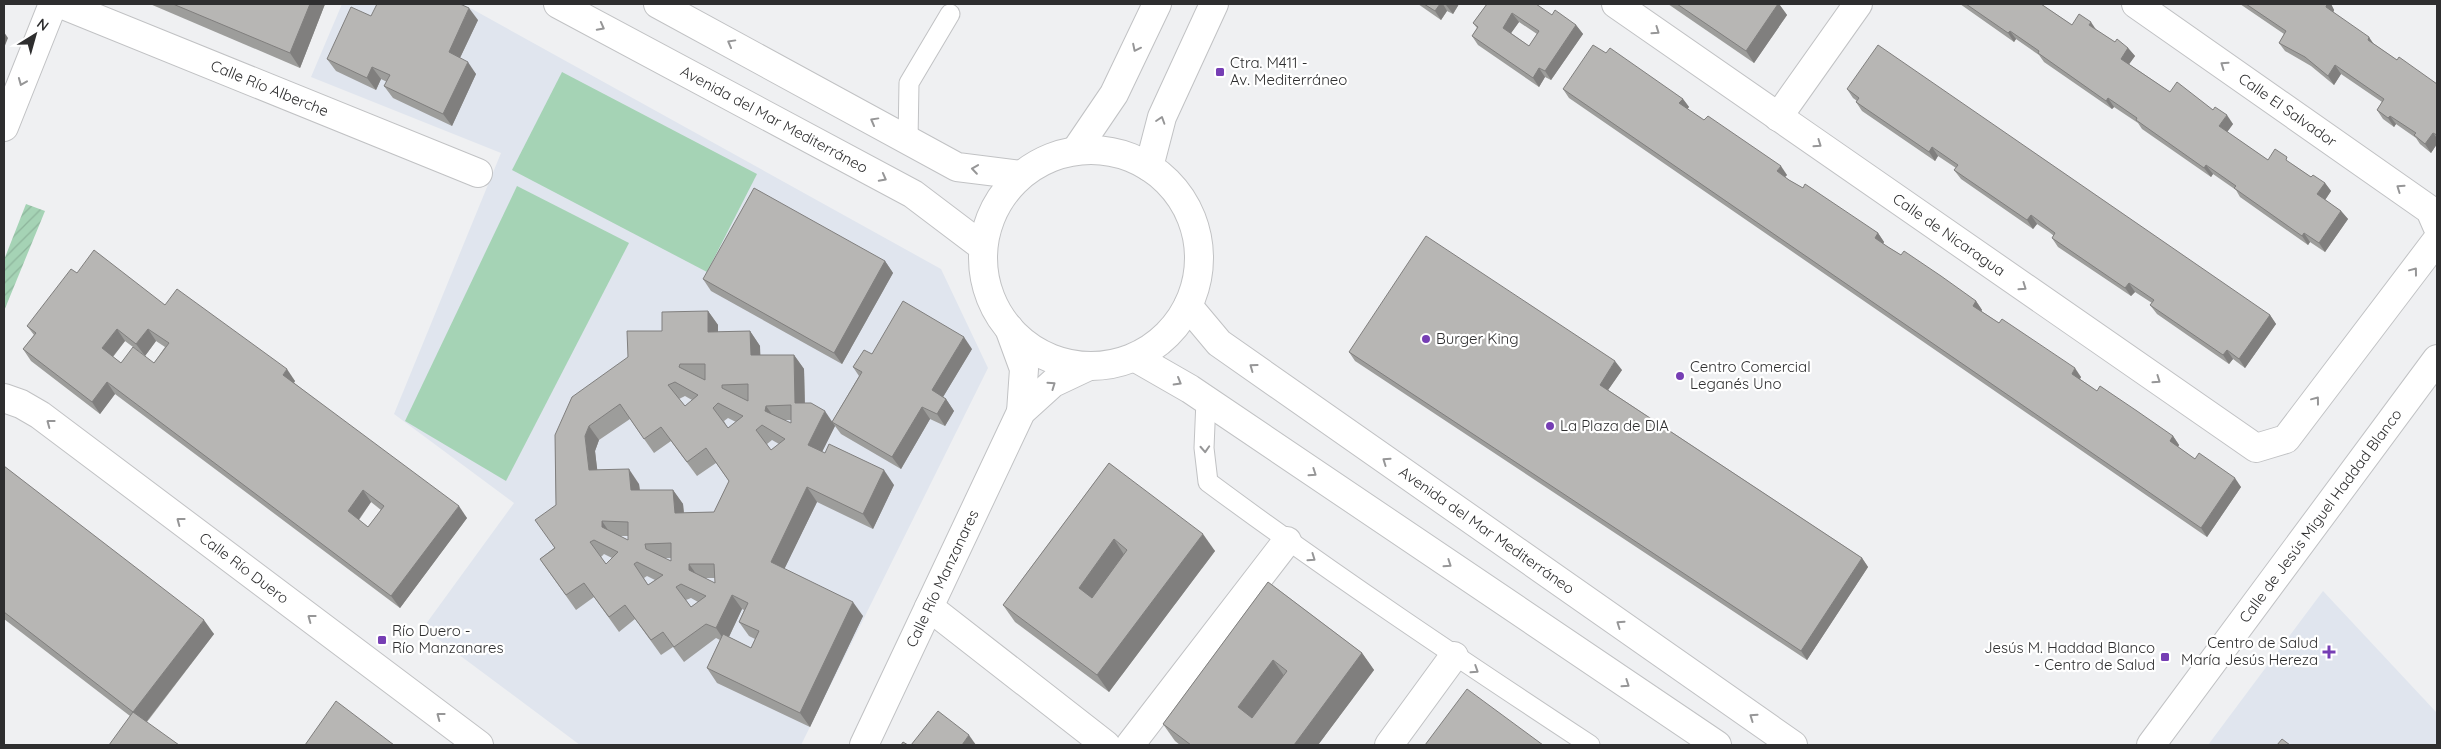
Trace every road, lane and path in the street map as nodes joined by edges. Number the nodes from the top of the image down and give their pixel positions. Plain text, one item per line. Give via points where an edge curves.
1 (53, 4) edge
2 (61, 4) edge
3 (558, 4) edge
4 (658, 4) edge
5 (1157, 4) edge
6 (1214, 4) edge
7 (1616, 4) edge
8 (1858, 4) edge
9 (2136, 4) edge
10 (950, 14) dead end
11 (1778, 116) junction
12 (4, 127) edge
13 (908, 140) junction
14 (1076, 150) junction
15 (1149, 167) junction
16 (478, 173) dead end
17 (1021, 175) junction
18 (2437, 228) edge
19 (983, 247) junction
20 (1188, 306) junction
21 (1009, 328) junction
22 (1136, 358) junction
23 (2437, 359) edge
24 (1089, 366) junction
25 (4, 398) edge
26 (1206, 400) junction
27 (1021, 412) junction
28 (1287, 541) junction
29 (929, 607) junction
30 (1454, 656) junction
31 (479, 745) edge
32 (864, 745) edge
33 (1106, 745) edge
34 (1130, 745) edge
35 (1389, 745) edge
36 (1590, 745) edge
37 (1717, 745) edge
38 (1793, 745) edge
39 (2151, 745) edge

1 -> 12 street
2 - 16 street, Calle Río Alberche
3 -> 19 street, Avenida del Mar Mediterráneo via 913,194
13 -> 4 street
5 -> 14 street via 1114,94
15 -> 6 street via 1162,117
7 -> 11 street, Calle de Nicaragua
8 - 11 street
18 -> 9 street, Calle El Salvador via 2430,210
10 - 13 lane via 909,83
11 -> 18 street, Calle de Nicaragua via 2256,448 2286,439
17 -> 13 street via 957,167
14 - 15 street via 1110,151
14 - 17 street via 1046,159
15 - 20 street via 1166,179 1184,203 1196,231 1200,261
17 - 19 street via 1002,196 990,220
19 - 21 street via 984,276 993,304
20 - 22 street via 1158,344
38 -> 20 street, Avenida del Mar Mediterráneo via 1220,343
21 - 24 street via 1032,348 1059,362
21 - 27 street, Calle Río Manzanares via 1024,370
22 - 24 street
22 -> 26 street
23 - 39 street, Calle de Jesús Miguel Haddad Blanco
27 -> 24 street, Calle Río Manzanares via 1053,382
31 -> 25 street, Calle Río Duero via 40,416
26 -> 28 lane via 1204,448 1208,482
26 -> 37 street
27 - 29 street, Calle Río Manzanares
28 -> 30 lane
28 - 34 street
29 - 32 street, Calle Río Manzanares
29 - 33 street
30 - 35 street
30 -> 36 lane

